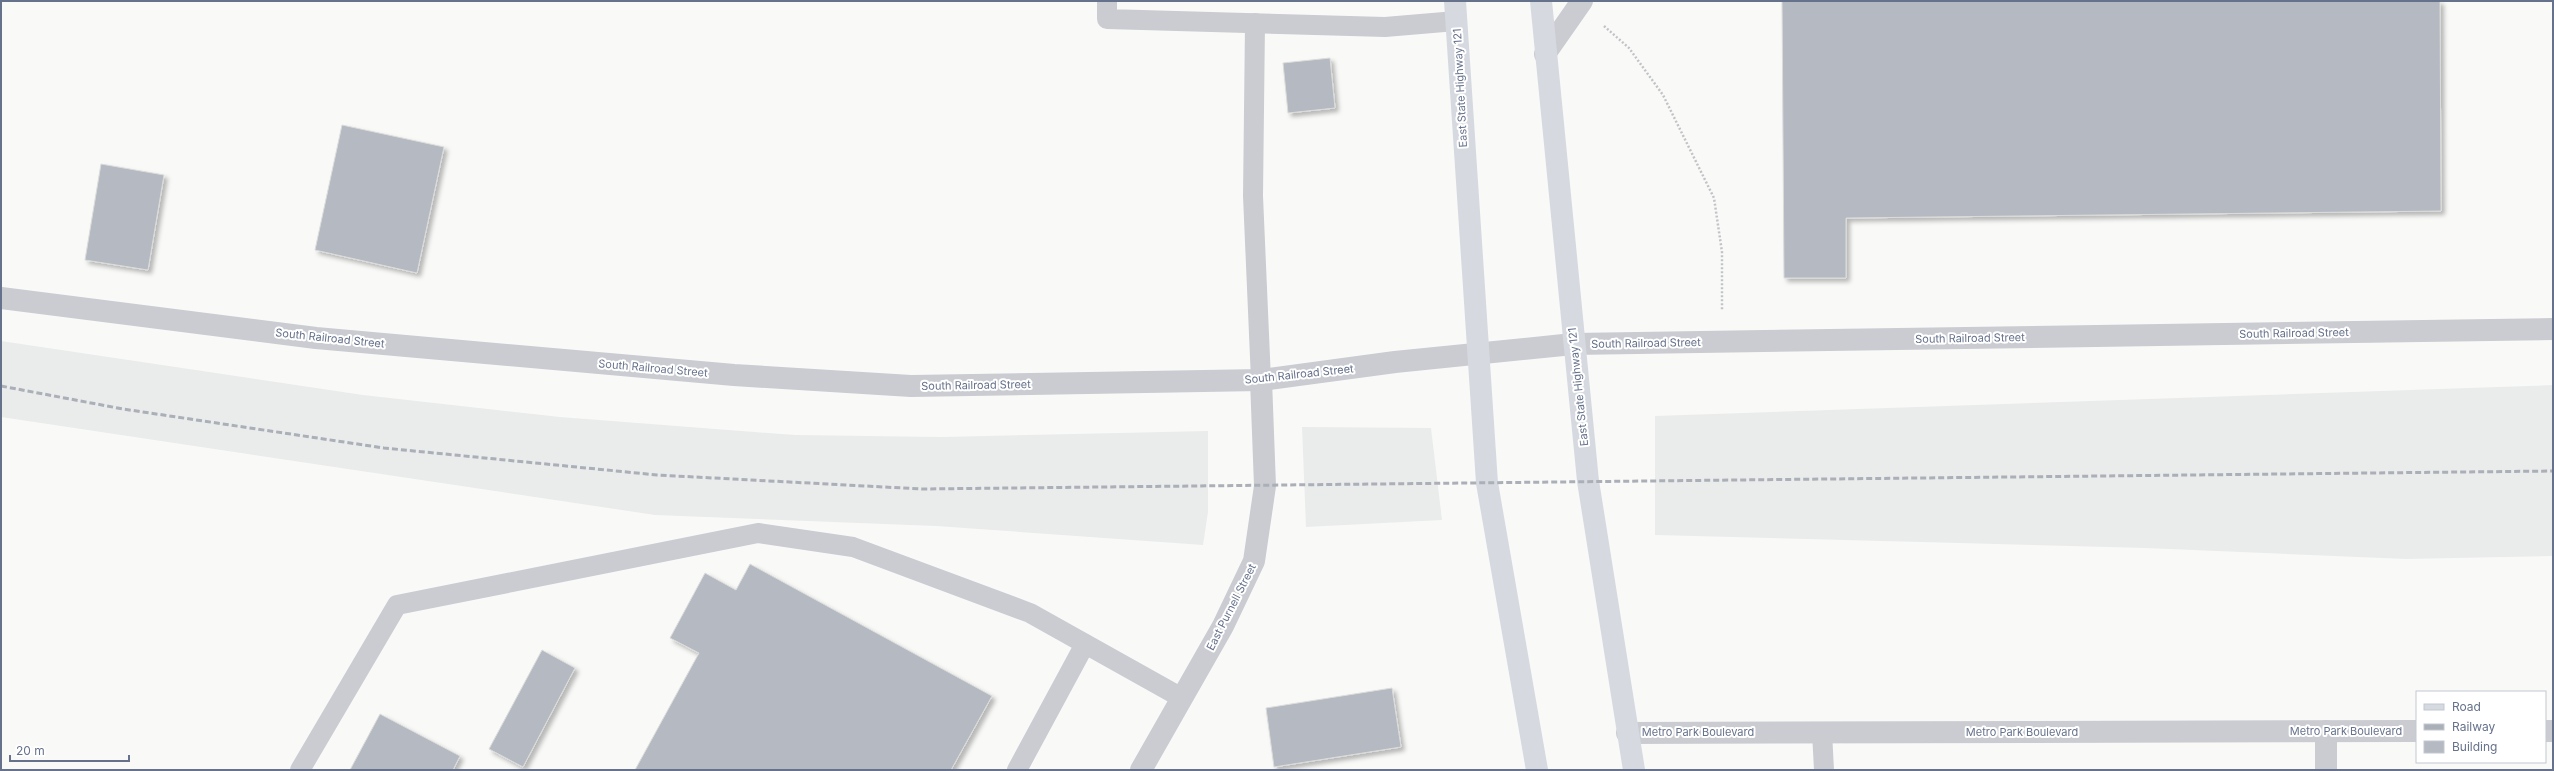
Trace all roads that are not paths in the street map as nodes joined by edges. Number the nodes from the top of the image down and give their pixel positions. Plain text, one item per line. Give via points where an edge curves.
1 (1107, 1) edge
2 (1541, 1) edge
3 (1581, 2) edge
4 (1455, 11) edge
5 (1255, 23) junction
6 (1545, 54) junction
7 (1, 298) edge
8 (2553, 329) edge
9 (1573, 344) junction
10 (1479, 354) junction
11 (1261, 380) junction
12 (1085, 644) junction
13 (1182, 698) junction
14 (2326, 731) junction
15 (2416, 731) edge
16 (1822, 732) junction
17 (1627, 733) junction
18 (300, 770) edge
19 (1016, 770) edge
20 (1141, 770) edge
21 (1537, 770) edge
22 (1634, 770) edge
23 (1824, 770) edge
24 (2326, 770) edge

1 - 5 lane via 1107,19
2 - 6 main road, East State Highway 121
3 - 6 street
4 - 5 lane via 1385,27
4 - 10 main road, East State Highway 121
5 - 11 lane via 1253,196
6 - 9 main road, East State Highway 121
7 - 11 street, South Railroad Street via 316,338 741,375 911,386
8 - 9 street, South Railroad Street
9 - 10 street, South Railroad Street
9 - 17 main road, East State Highway 121 via 1588,481
10 - 11 street, South Railroad Street
10 - 21 main road, East State Highway 121 via 1487,482
11 - 13 street, East Purnell Street via 1265,486 1254,561 1223,626
12 - 13 lane
12 - 18 lane via 1030,613 853,547 758,532 397,605
12 - 19 lane
13 - 20 street, East Purnell Street
14 - 15 street, Metro Park Boulevard
14 - 16 street, Metro Park Boulevard
14 - 24 street
16 - 17 street, Metro Park Boulevard
16 - 23 lane
17 - 22 main road, East State Highway 121

